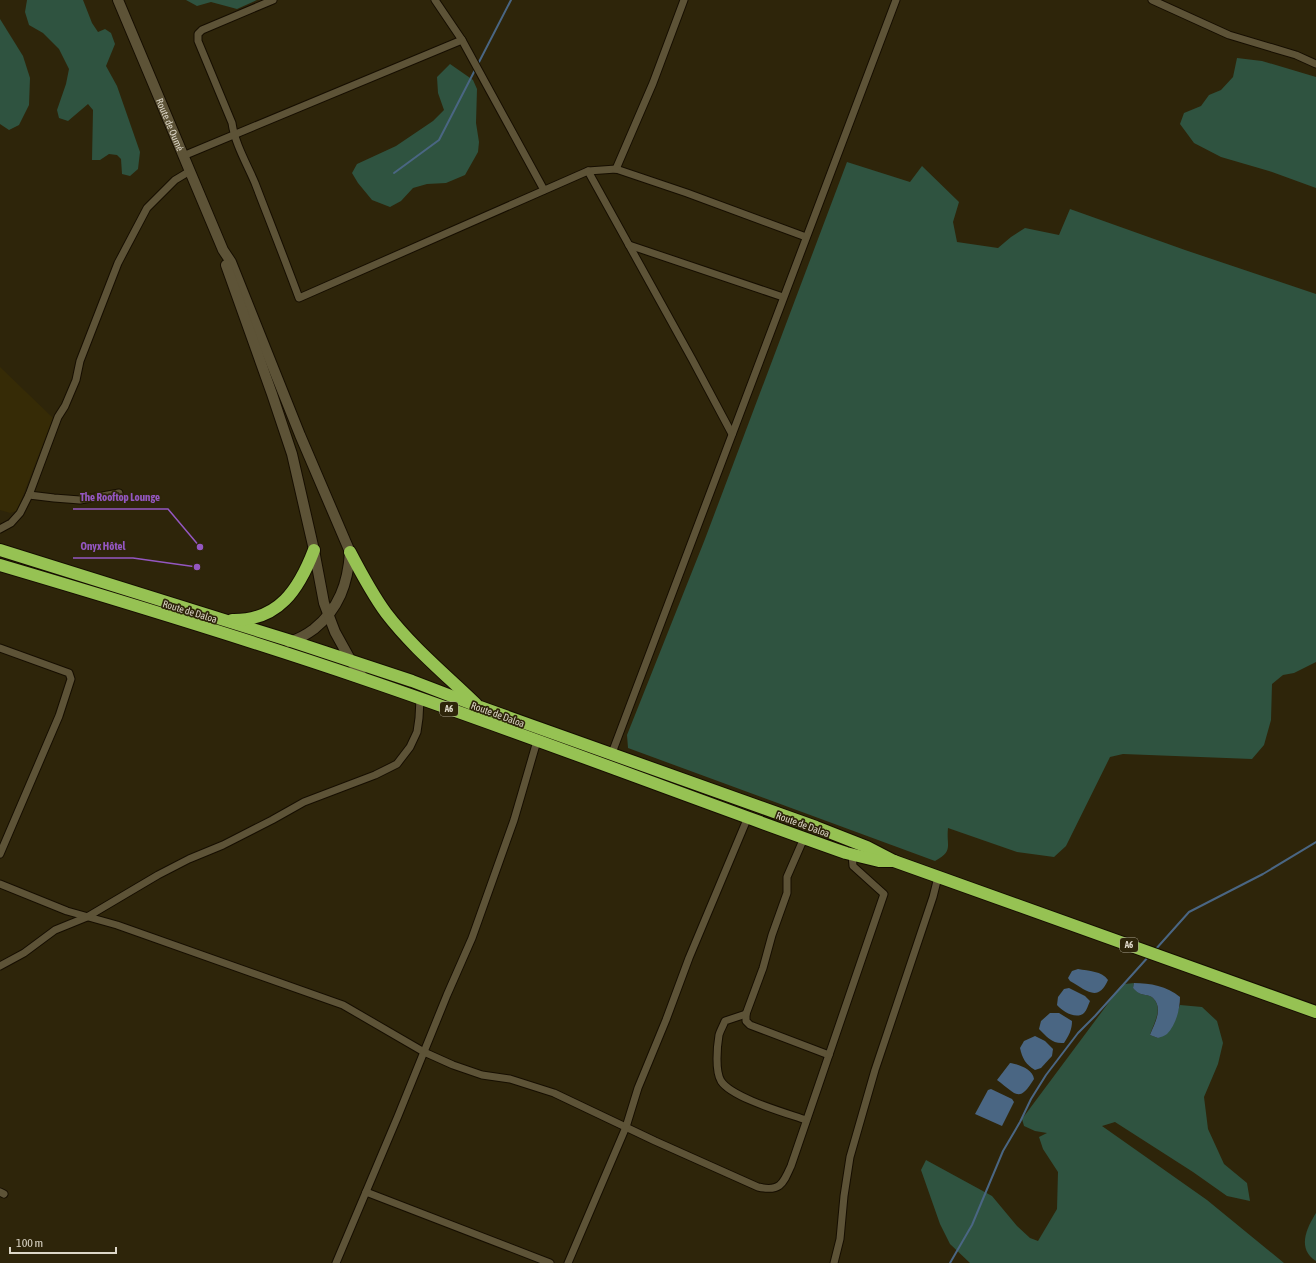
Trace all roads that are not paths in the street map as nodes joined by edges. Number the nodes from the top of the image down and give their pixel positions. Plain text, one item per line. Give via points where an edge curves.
1 (118, 0) edge
2 (273, 0) edge
3 (435, 0) edge
4 (684, 0) edge
5 (896, 0) edge
6 (1152, 0) edge
7 (462, 40) junction
8 (1316, 64) edge
9 (234, 136) junction
10 (183, 156) junction
11 (616, 170) junction
12 (588, 171) junction
13 (190, 172) junction
14 (544, 190) junction
15 (806, 237) junction
16 (628, 245) junction
17 (223, 250) junction
18 (783, 297) junction
19 (732, 434) junction
20 (119, 493) dead end
21 (29, 495) junction
22 (0, 529) edge
23 (0, 550) edge
24 (314, 550) junction
25 (350, 552) junction
26 (0, 565) edge
27 (328, 616) junction
28 (221, 619) junction
29 (291, 641) junction
30 (264, 646) junction
31 (0, 648) edge
32 (351, 661) junction
33 (364, 679) junction
34 (420, 699) junction
35 (480, 707) junction
36 (537, 741) junction
37 (612, 754) junction
38 (748, 817) junction
39 (804, 838) junction
40 (0, 854) edge
41 (852, 855) junction
42 (894, 861) junction
43 (938, 877) junction
44 (0, 884) edge
45 (87, 917) junction
46 (0, 966) edge
47 (1316, 1012) edge
48 (746, 1014) junction
49 (424, 1052) junction
50 (829, 1055) junction
51 (806, 1120) junction
52 (626, 1127) junction
53 (366, 1192) junction
54 (336, 1263) edge
55 (550, 1263) edge
56 (568, 1263) edge
57 (834, 1263) edge

1 - 10 main road, Route de Oumé
2 - 9 street via 198,34 198,41 232,123
3 - 7 street
4 - 11 street via 653,83
5 - 15 street
6 - 8 street via 1230,35 1296,55
7 - 9 street
7 - 14 street
9 - 10 street
9 - 14 street via 299,298
10 - 13 main road, Route de Oumé
11 - 12 street
11 - 15 street
12 - 14 street
12 - 16 street
13 - 17 main road, Route de Oumé
13 - 21 street via 175,180 147,208 118,263 80,361 76,380 58,417
15 - 18 street
16 - 18 street
16 - 19 street
17 - 24 main road via 229,277 292,454
17 - 25 main road via 231,262
18 - 19 street
19 - 37 street
20 - 21 street via 80,500
21 - 22 street via 20,513 11,523
23 - 28 highway, Route de Daloa / A6
24 - 27 main road
24 - 28 highway via 300,582 281,604 244,620
25 - 27 main road via 345,585
25 - 35 highway via 386,613 431,662
26 - 30 highway, Route de Daloa / A6
27 - 29 main road via 299,639
27 - 32 main road
28 - 29 highway, Route de Daloa / A6
29 - 30 main road
29 - 32 highway, Route de Daloa / A6
30 - 33 highway, Route de Daloa / A6
31 - 40 street via 58,668 69,673 71,679 59,716
32 - 33 main road
32 - 35 highway, Route de Daloa / A6
33 - 34 highway, Route de Daloa / A6
34 - 36 highway, Route de Daloa / A6
34 - 45 street via 416,732 410,747 397,764 304,802 223,845 189,859
35 - 37 highway, A6
36 - 38 highway, Route de Daloa / A6
36 - 49 street via 514,820 472,938
37 - 42 highway, A6 via 867,847
38 - 39 highway, Route de Daloa / A6
38 - 52 street via 689,958 638,1088
39 - 41 highway, Route de Daloa / A6
39 - 48 street via 787,877 787,894
41 - 42 highway, Route de Daloa / A6 via 879,861
41 - 50 street via 853,866 884,894
42 - 43 highway, A6
43 - 47 highway, A6
43 - 57 street via 875,1070 850,1157 840,1239
44 - 45 street
45 - 46 street via 55,930 24,953
45 - 49 street via 343,1005
48 - 50 street via 746,1021 750,1025
48 - 51 street via 725,1021 717,1055 720,1080 746,1099
49 - 52 street via 482,1075 510,1079 554,1093
49 - 53 street
50 - 51 street
51 - 52 street via 784,1181 774,1189 758,1187
52 - 56 street
53 - 54 street
53 - 55 street

